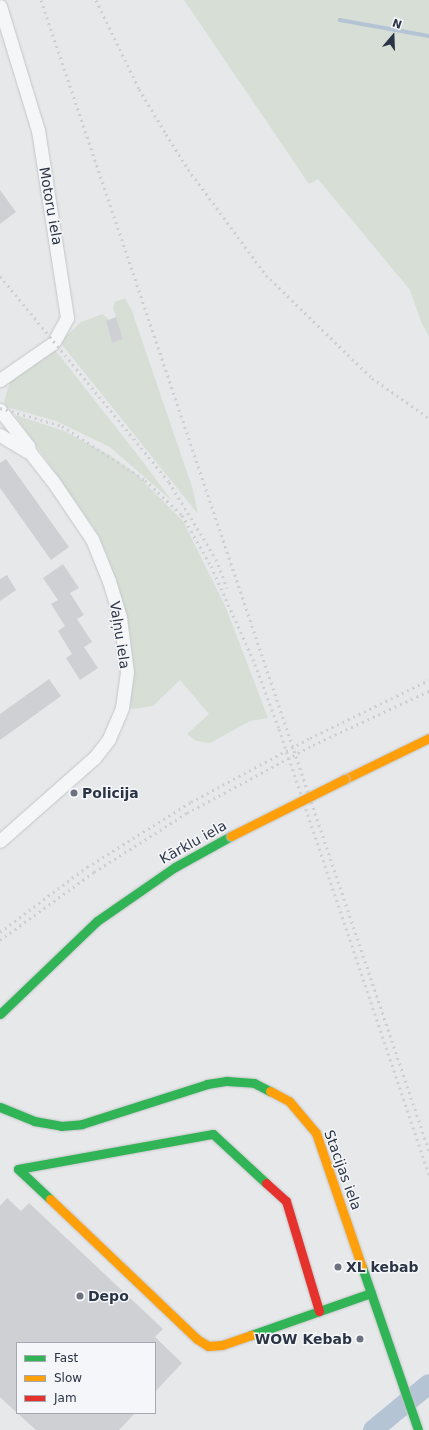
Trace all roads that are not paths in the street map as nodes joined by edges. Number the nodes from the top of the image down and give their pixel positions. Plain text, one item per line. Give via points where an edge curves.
1 (0, 6) edge
2 (0, 380) edge
3 (0, 410) edge
4 (0, 435) edge
5 (29, 451) junction
6 (429, 738) edge
7 (0, 841) edge
8 (0, 1014) edge
9 (0, 1101) edge
10 (2, 1109) edge
11 (371, 1293) junction
12 (319, 1311) junction
13 (418, 1430) edge

1 - 2 street, Motoru iela via 38,130 67,318 53,343
3 - 5 street, Vaļņu iela via 28,446
4 - 5 street via 24,451
5 - 7 street, Vaļņu iela via 84,526 110,581 125,648 125,695 117,724 94,758
6 - 8 street, Kārklu iela, bridge via 231,836 175,867 97,921
9 - 10 street
10 - 11 street, Stacijas iela via 34,1121 61,1126 82,1124 206,1084 247,1082 271,1090 289,1100 316,1133
11 - 12 street
11 - 13 street, Stacijas iela
12 - 12 street via 286,1201 213,1134 18,1170 197,1339 208,1346 222,1346

